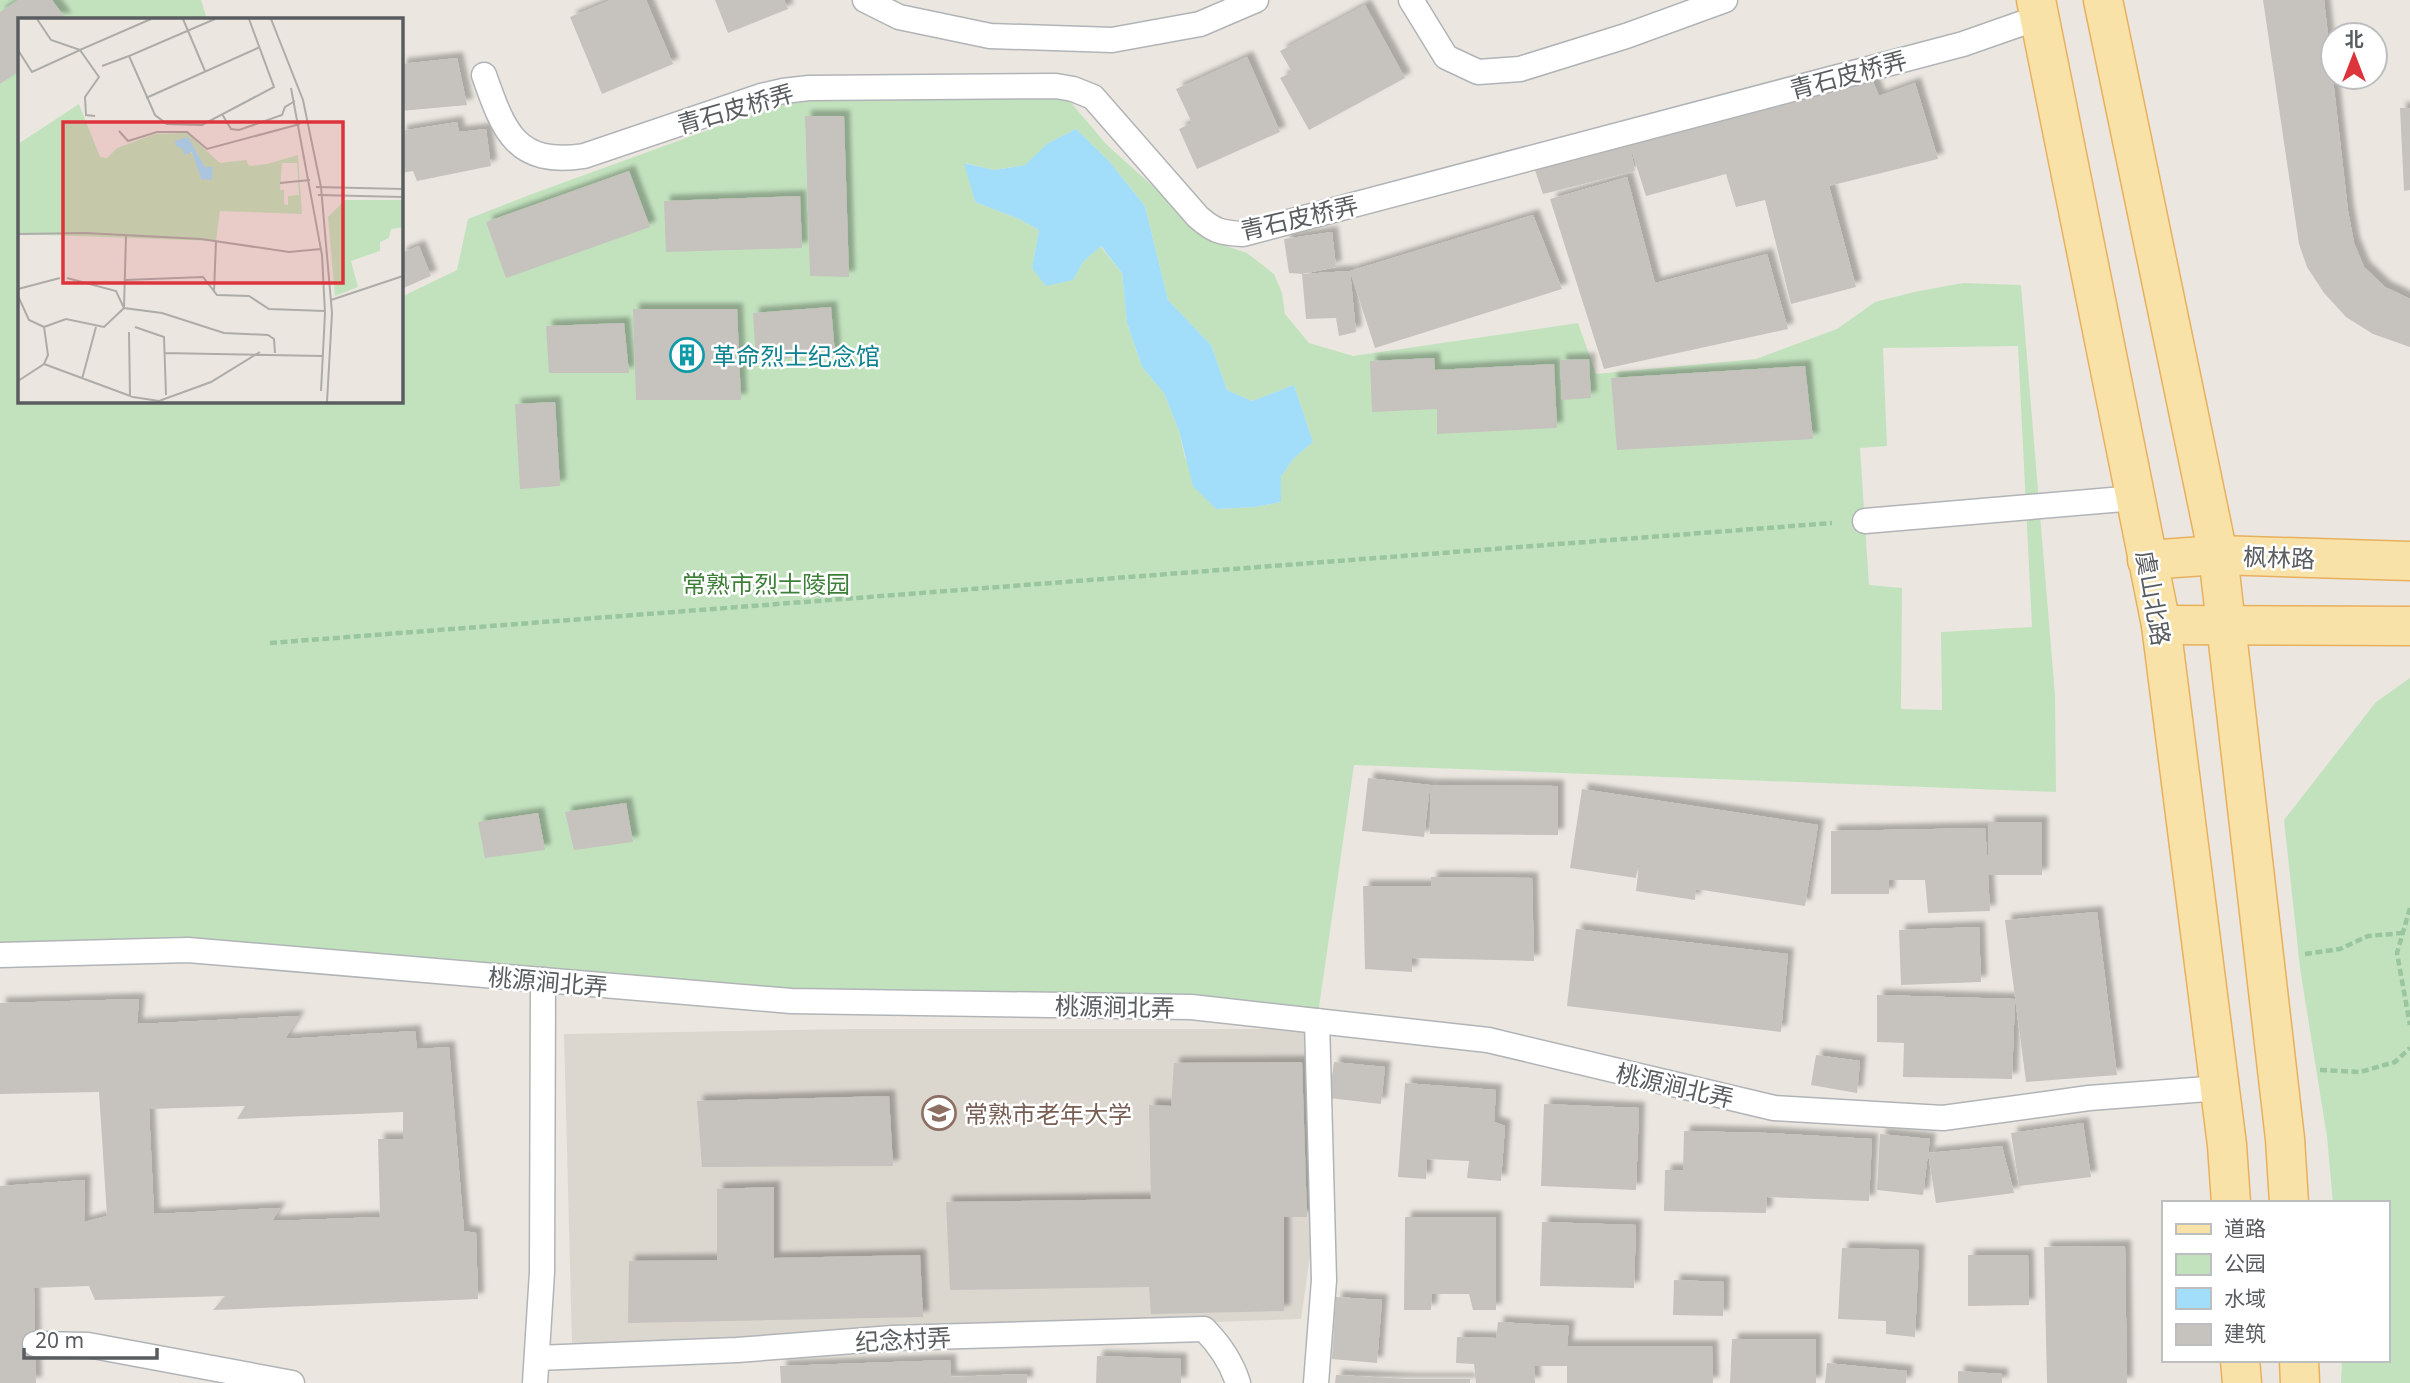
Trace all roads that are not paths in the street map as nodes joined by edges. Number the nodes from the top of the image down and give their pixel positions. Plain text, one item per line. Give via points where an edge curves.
1 (865, 0) edge
2 (1256, 0) edge
3 (1411, 0) edge
4 (1725, 0) edge
5 (2103, 0) edge
6 (2038, 9) edge
7 (484, 75) dead end
8 (2135, 498) junction
9 (1865, 521) road end
10 (2218, 555) junction
11 (2147, 560) junction
12 (2410, 561) edge
13 (2161, 625) junction
14 (2226, 625) junction
15 (2410, 626) edge
16 (0, 955) edge
17 (543, 980) junction
18 (1317, 1021) junction
19 (2220, 1088) junction
20 (2231, 1201) edge
21 (2289, 1201) edge
22 (35, 1344) dead end
23 (537, 1358) junction
24 (2240, 1362) edge
25 (2299, 1362) edge
26 (292, 1383) edge
27 (535, 1383) edge
28 (1238, 1383) edge
29 (1316, 1383) edge
30 (2242, 1383) edge
31 (2300, 1383) edge

1 - 2 lane via 899,17 990,36 1112,40 1200,24
3 - 4 lane via 1446,57 1478,72 1520,69
5 - 10 main road
6 - 7 lane, 青石皮桥弄 via 1963,44 1243,234 1212,229 1093,97 1073,89 796,90 761,96 584,156 559,160 522,147 508,131
6 - 8 main road, 虞山北路
8 - 9 lane
8 - 11 main road, 虞山北路
10 - 11 main road, 枫林路
10 - 12 main road, 枫林路
10 - 14 main road
11 - 13 main road, 虞山北路
13 - 14 main road
13 - 19 main road, 虞山北路
14 - 15 main road
14 - 21 main road
16 - 17 lane, 桃源涧北弄 via 188,950
17 - 18 lane, 桃源涧北弄 via 791,1001 1191,1007
17 - 23 lane via 542,1272
18 - 19 lane, 桃源涧北弄 via 1488,1040 1774,1108 1943,1118 2089,1098
18 - 29 lane via 1324,1280
19 - 20 main road, 虞山北路
22 - 26 lane via 88,1345
23 - 27 lane
23 - 28 lane, 纪念村弄 via 893,1338 1204,1329 1232,1364
24 - 30 main road
25 - 31 main road

